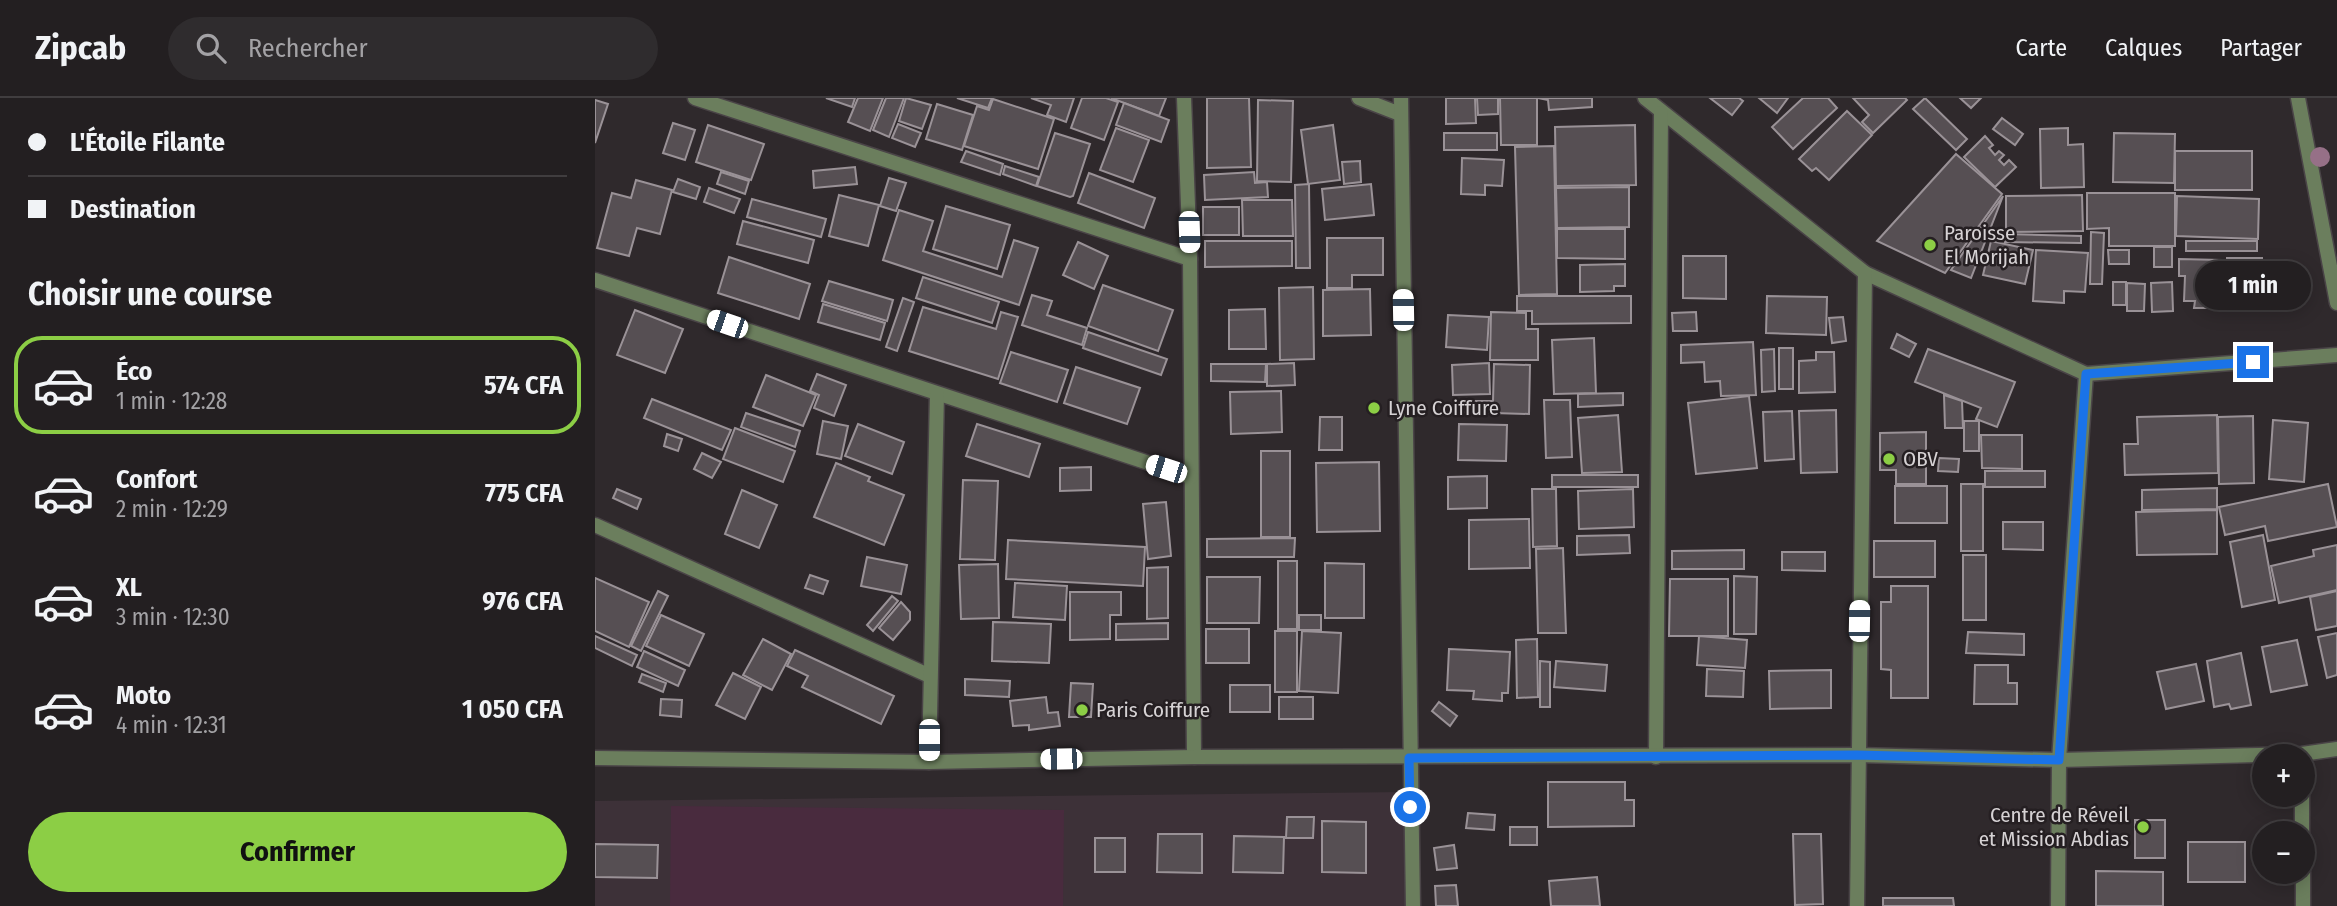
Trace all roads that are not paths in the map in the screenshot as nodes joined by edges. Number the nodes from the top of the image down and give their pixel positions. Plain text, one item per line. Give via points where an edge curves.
1 (695, 98) edge
2 (1184, 98) edge
3 (1359, 98) edge
4 (1401, 98) edge
5 (1645, 98) edge
6 (2298, 98) edge
7 (1661, 113) junction
8 (1400, 114) junction
9 (1190, 259) junction
10 (1865, 273) junction
11 (595, 280) edge
12 (2337, 303) edge
13 (2337, 355) edge
14 (2086, 374) junction
15 (937, 394) junction
16 (1191, 477) junction
17 (595, 525) edge
18 (930, 676) junction
19 (2337, 749) edge
20 (2315, 753) edge
21 (1857, 755) junction
22 (2252, 756) edge
23 (1194, 757) junction
24 (1656, 757) junction
25 (595, 758) edge
26 (1409, 758) junction
27 (2059, 760) junction
28 (929, 762) junction
29 (2303, 884) edge
30 (1413, 906) edge
31 (1857, 906) edge
32 (2058, 906) edge
33 (2303, 906) edge

1 - 9 street
2 - 9 street
3 - 8 street
4 - 8 street
5 - 7 street
6 - 12 street
7 - 10 street
7 - 24 street
8 - 26 street
9 - 16 street
10 - 14 street
10 - 21 street
11 - 15 street
13 - 14 street
14 - 27 street
15 - 16 street
15 - 18 street
16 - 23 street
17 - 18 street
18 - 28 street
19 - 20 street
21 - 24 street
21 - 27 street
21 - 31 street
22 - 27 street
23 - 26 street
23 - 28 street
24 - 26 street
25 - 28 street
26 - 30 street
27 - 32 street
29 - 33 street

